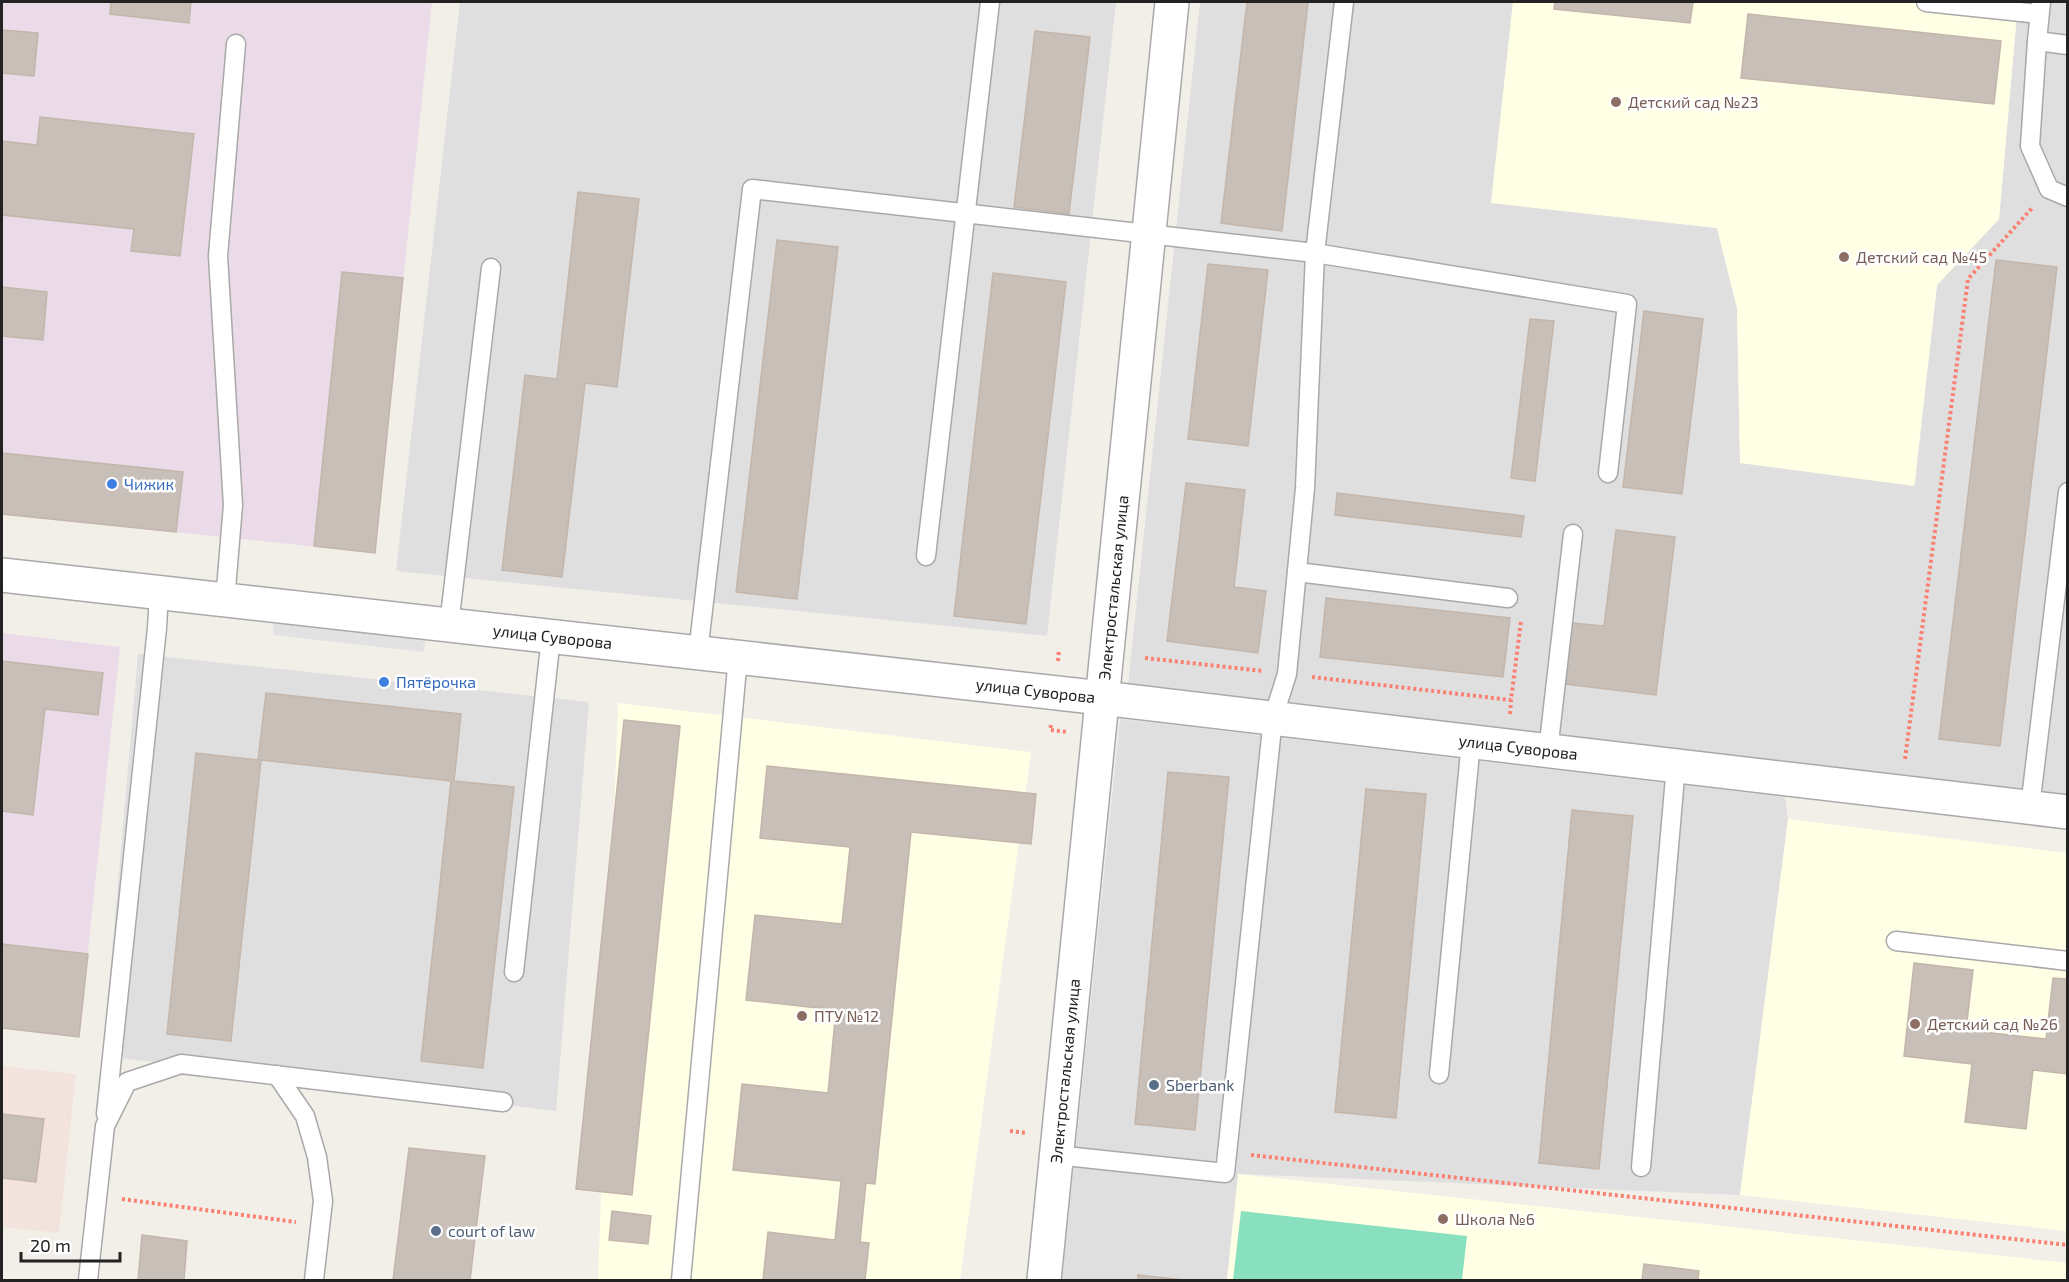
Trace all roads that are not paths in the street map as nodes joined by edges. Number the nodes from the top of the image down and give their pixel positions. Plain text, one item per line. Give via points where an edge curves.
1 (990, 2) edge
2 (1172, 2) edge
3 (1344, 2) edge
4 (1926, 2) edge
5 (2040, 8) edge
6 (2037, 41) junction
7 (236, 44) dead end
8 (2067, 45) edge
9 (2067, 197) edge
10 (966, 213) junction
11 (1149, 233) junction
12 (1314, 253) junction
13 (491, 268) dead end
14 (1608, 473) dead end
15 (2067, 492) edge
16 (1573, 534) dead end
17 (926, 556) dead end
18 (1297, 572) junction
19 (2, 575) edge
20 (159, 593) junction
21 (1508, 598) road end
22 (225, 601) junction
23 (449, 625) junction
24 (551, 637) junction
25 (698, 653) junction
26 (738, 657) junction
27 (1102, 698) junction
28 (1273, 718) junction
29 (1471, 742) junction
30 (1548, 751) junction
31 (1676, 766) junction
32 (2030, 807) junction
33 (2067, 812) edge
34 (1896, 941) dead end
35 (2067, 962) edge
36 (514, 972) dead end
37 (1439, 1074) dead end
38 (277, 1075) junction
39 (503, 1102) dead end
40 (105, 1126) junction
41 (1056, 1155) junction
42 (1641, 1167) dead end
43 (88, 1281) edge
44 (314, 1281) edge
45 (681, 1281) edge
46 (1044, 1281) edge

1 - 10 lane
2 - 11 street, Электростальская улица
3 - 12 lane
4 - 5 lane
5 - 6 lane
6 - 8 lane
6 - 9 lane via 2030,146 2049,189
7 - 22 lane via 218,256 233,505
10 - 11 lane
10 - 17 lane
10 - 25 lane via 752,189
11 - 12 lane
11 - 27 street, Электростальская улица
12 - 14 lane via 1628,304
12 - 18 lane via 1305,488
13 - 23 lane
15 - 32 lane
16 - 30 lane
18 - 21 lane
18 - 28 lane via 1287,674
19 - 20 street, улица Суворова
20 - 22 street, улица Суворова
20 - 40 lane
22 - 23 street, улица Суворова
23 - 24 street, улица Суворова
24 - 25 street, улица Суворова
24 - 36 lane
25 - 26 street, улица Суворова
26 - 27 street, улица Суворова
26 - 45 lane
27 - 28 street, улица Суворова
27 - 41 street, Электростальская улица
28 - 29 street, улица Суворова
28 - 41 lane via 1225,1173
29 - 30 street, улица Суворова
29 - 37 lane
30 - 31 street, улица Суворова
31 - 32 street, улица Суворова
31 - 42 lane
32 - 33 street, улица Суворова
34 - 35 lane
38 - 39 lane
38 - 40 lane via 181,1064 127,1082
38 - 44 lane via 305,1116 316,1156 322,1201
40 - 43 lane
41 - 46 street, Электростальская улица

